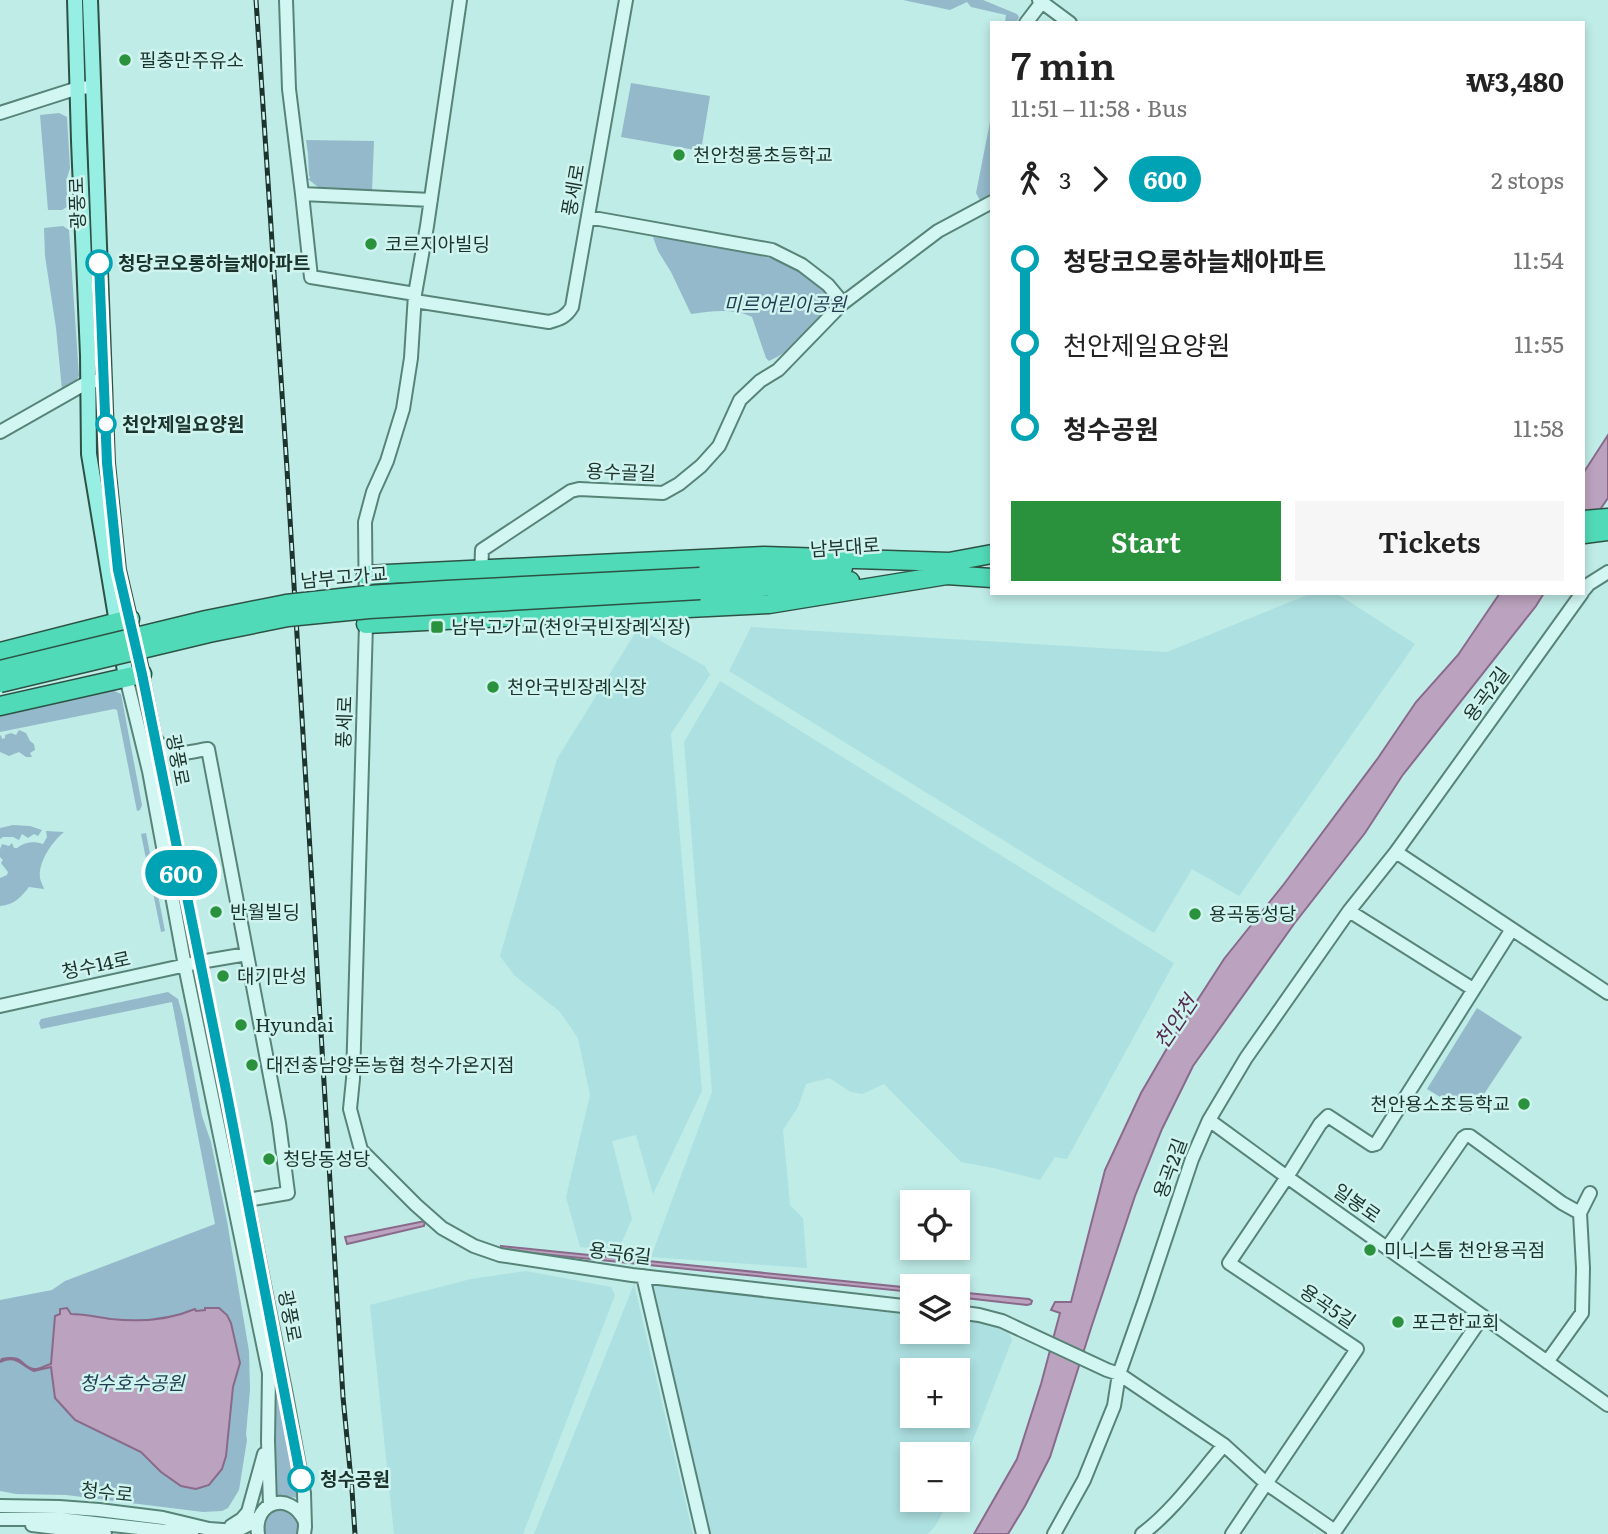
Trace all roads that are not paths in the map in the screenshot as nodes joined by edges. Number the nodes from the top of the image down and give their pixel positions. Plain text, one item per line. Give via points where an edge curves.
1 (75, 0) edge
2 (90, 0) edge
3 (286, 0) edge
4 (460, 0) edge
5 (626, 0) edge
6 (1040, 1) edge
7 (1027, 21) edge
8 (1067, 21) edge
9 (85, 87) junction
10 (0, 113) edge
11 (302, 194) junction
12 (431, 200) junction
13 (990, 203) edge
14 (588, 217) junction
15 (415, 297) junction
16 (843, 303) junction
17 (104, 380) junction
18 (88, 382) junction
19 (0, 432) edge
20 (1608, 518) edge
21 (1585, 520) edge
22 (1608, 531) edge
23 (1585, 534) edge
24 (990, 557) edge
25 (948, 568) junction
26 (481, 569) junction
27 (990, 572) edge
28 (1608, 572) edge
29 (366, 575) junction
30 (990, 578) edge
31 (700, 583) junction
32 (1585, 589) edge
33 (1581, 595) edge
34 (481, 618) junction
35 (123, 621) junction
36 (366, 624) junction
37 (0, 652) edge
38 (0, 670) edge
39 (134, 676) junction
40 (0, 683) edge
41 (0, 706) edge
42 (154, 736) junction
43 (174, 754) junction
44 (161, 773) junction
45 (1396, 852) junction
46 (1349, 911) junction
47 (1512, 929) junction
48 (247, 954) junction
49 (200, 962) junction
50 (185, 966) junction
51 (1473, 989) junction
52 (1608, 993) edge
53 (0, 1006) edge
54 (1209, 1120) junction
55 (361, 1150) joint
56 (1287, 1177) junction
57 (1590, 1192) dead end
58 (247, 1200) junction
59 (1580, 1213) junction
60 (1387, 1248) junction
61 (643, 1276) junction
62 (900, 1306) edge
63 (970, 1314) edge
64 (1483, 1316) junction
65 (1547, 1362) junction
66 (1113, 1372) junction
67 (1608, 1405) edge
68 (268, 1441) junction
69 (1224, 1445) junction
70 (302, 1483) junction
71 (1267, 1484) junction
72 (270, 1505) junction
73 (0, 1506) edge
74 (0, 1513) edge
75 (259, 1517) junction
76 (0, 1519) edge
77 (304, 1519) junction
78 (0, 1525) edge
79 (204, 1532) edge
80 (1334, 1533) edge
81 (104, 1534) edge
82 (258, 1534) edge
83 (309, 1534) edge
84 (703, 1534) edge
85 (1054, 1534) edge
86 (1142, 1534) edge
87 (1232, 1534) edge

1 - 9 main road, 광풍로
2 - 9 main road, 광풍로
3 - 11 street via 289,89
4 - 12 street, 풍세로
5 - 14 street, 풍세로
6 - 7 street
6 - 8 street
9 - 10 street
9 - 17 main road, 광풍로
9 - 18 main road, 광풍로 via 79,141
11 - 12 street
11 - 15 street via 311,276
12 - 15 street, 풍세로
13 - 16 street, 용수골길 via 938,230
14 - 15 street, 풍세로 via 572,307 559,320 549,322
14 - 16 street via 772,250 802,265
15 - 29 street, 풍세로 via 403,409 365,522
16 - 26 street, 용수골길 via 778,370 740,400 719,446 679,484 663,493 571,491 482,550
17 - 18 street
17 - 35 main road, 광풍로 via 107,463
18 - 19 street
18 - 35 main road, 광풍로 via 89,454
20 - 21 highway
22 - 23 highway
24 - 25 highway
25 - 26 highway via 764,556
25 - 27 highway, 남부대로
25 - 30 highway
25 - 31 highway, 남부대로
25 - 34 highway via 769,604
26 - 29 highway
26 - 34 street, 용수골길
28 - 32 street, 용곡2길
29 - 36 street, 풍세로
31 - 38 highway, 남부고가교, bridge via 446,590 286,604
31 - 40 highway, 남부고가교, bridge via 288,617
33 - 45 street, 용곡2길
34 - 36 highway
35 - 37 highway
35 - 39 main road, 광풍로
36 - 55 street, 풍세로 via 350,1109
39 - 41 highway
39 - 42 street, 광풍로
39 - 50 street, 광풍로
42 - 43 street via 162,748
42 - 44 street, 광풍로
43 - 44 street
43 - 48 street via 208,749
44 - 49 street, 광풍로
45 - 46 street, 용곡2길
45 - 47 street
46 - 51 street
46 - 54 street, 용곡2길 via 1246,1058
47 - 51 street
47 - 52 street
48 - 49 street, 청수14로
48 - 58 street via 288,1193
49 - 50 street, 청수14로
49 - 58 street, 광풍로
50 - 53 street, 청수14로
50 - 68 street, 광풍로 via 269,1373
51 - 56 street via 1376,1144 1328,1116
54 - 56 street, 일봉로
54 - 66 street, 용곡2길 via 1145,1300
55 - 61 street, 용곡6길 via 442,1228 474,1246 500,1255
56 - 60 street, 일봉로
56 - 71 street, 용곡5길 via 1229,1263 1357,1349
57 - 59 street
58 - 70 street, 광풍로
59 - 60 street via 1466,1136
59 - 65 street via 1582,1314
60 - 64 street, 일봉로
61 - 62 street, 용곡6길
61 - 84 street
63 - 66 street via 1002,1321
64 - 65 street, 일봉로
64 - 80 street
65 - 67 street, 일봉로
66 - 69 street
66 - 85 street, 용곡2길 via 1114,1406 1084,1480
68 - 72 street, 광풍로
68 - 79 street via 243,1519
69 - 71 street
69 - 86 street
70 - 77 street, 광풍로
70 - 83 street
71 - 80 street
71 - 87 street, 용곡5길
72 - 75 street
72 - 77 street via 286,1503
73 - 79 street, 청수로 via 163,1518
74 - 79 street via 104,1517
75 - 79 street via 236,1531
75 - 82 street
76 - 79 street via 59,1519
77 - 83 street, 광풍로
78 - 81 street

